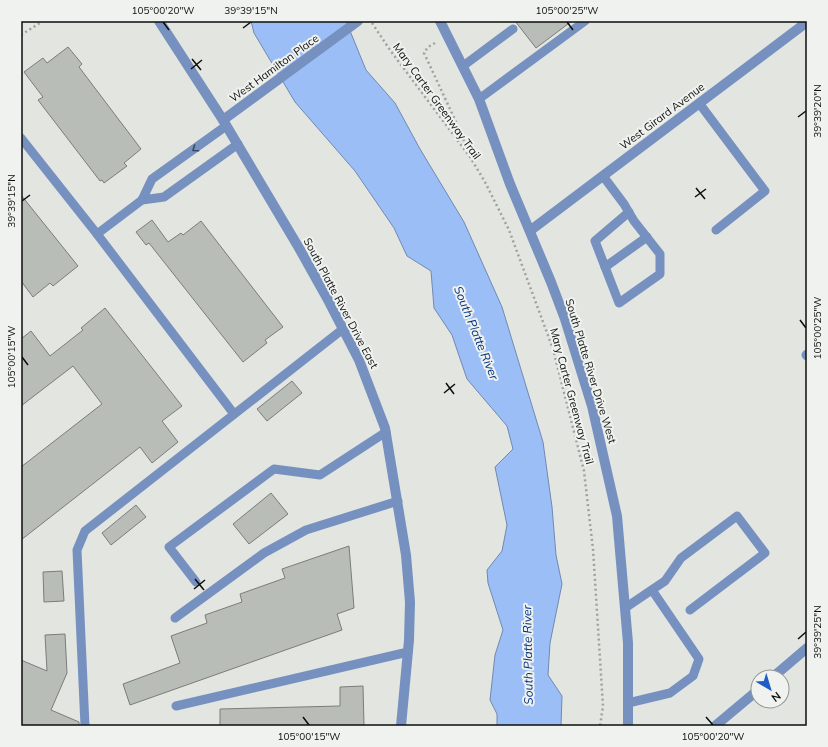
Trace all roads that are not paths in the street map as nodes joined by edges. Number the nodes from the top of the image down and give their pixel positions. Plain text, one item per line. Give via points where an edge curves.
1 (159, 21) edge
2 (358, 21) edge
3 (440, 21) edge
4 (585, 21) edge
5 (807, 22) edge
6 (513, 29) dead end
7 (463, 66) junction
8 (479, 99) junction
9 (699, 103) junction
10 (225, 123) junction
11 (21, 138) edge
12 (238, 144) junction
13 (603, 176) junction
14 (142, 200) junction
15 (629, 212) junction
16 (531, 230) junction
17 (716, 230) dead end
18 (97, 234) junction
19 (647, 237) junction
20 (605, 267) junction
21 (343, 329) junction
22 (234, 414) junction
23 (386, 432) junction
24 (398, 501) junction
25 (196, 582) dead end
26 (652, 590) junction
27 (625, 608) junction
28 (690, 610) dead end
29 (175, 618) dead end
30 (807, 648) edge
31 (408, 652) junction
32 (782, 669) edge
33 (750, 697) edge
34 (628, 703) junction
35 (176, 706) dead end
36 (85, 726) edge
37 (401, 726) edge
38 (628, 726) edge
39 (715, 726) edge

1 - 10 street, South Platte River Drive East
2 - 10 street, West Hamilton Place via 256,96
3 - 7 street, South Platte River Drive West
4 - 8 lane
5 - 9 street, West Girard Avenue
6 - 7 lane
7 - 8 street, South Platte River Drive West
8 - 16 street, South Platte River Drive West via 510,184
9 - 13 street, West Girard Avenue
9 - 17 lane via 765,191
10 - 12 street, South Platte River Drive East
10 -> 14 lane via 152,178
11 - 18 lane
12 - 14 lane via 164,197
12 - 21 street, South Platte River Drive East
13 - 15 lane
13 - 16 street, West Girard Avenue
14 - 18 lane
15 - 19 lane
15 - 20 lane via 595,241
16 - 27 street, South Platte River Drive West via 565,319 592,406 617,516
18 - 22 lane
19 - 20 lane
19 - 20 lane via 660,254 660,274 619,303
21 - 22 lane
21 - 23 street, South Platte River Drive East via 359,360
22 - 36 lane via 85,531 77,550
23 - 24 street, South Platte River Drive East
23 - 25 lane via 320,475 274,469 169,547
24 - 29 lane via 306,530 264,553
24 - 31 street, South Platte River Drive East via 410,602
26 - 27 lane
26 - 28 lane via 665,581 681,558 737,516 765,553
26 - 34 lane via 699,659 693,676 670,693
27 - 34 street, South Platte River Drive West
30 - 32 street
31 - 35 lane
31 - 37 street, South Platte River Drive East
33 - 39 street
34 - 38 street, South Platte River Drive West

